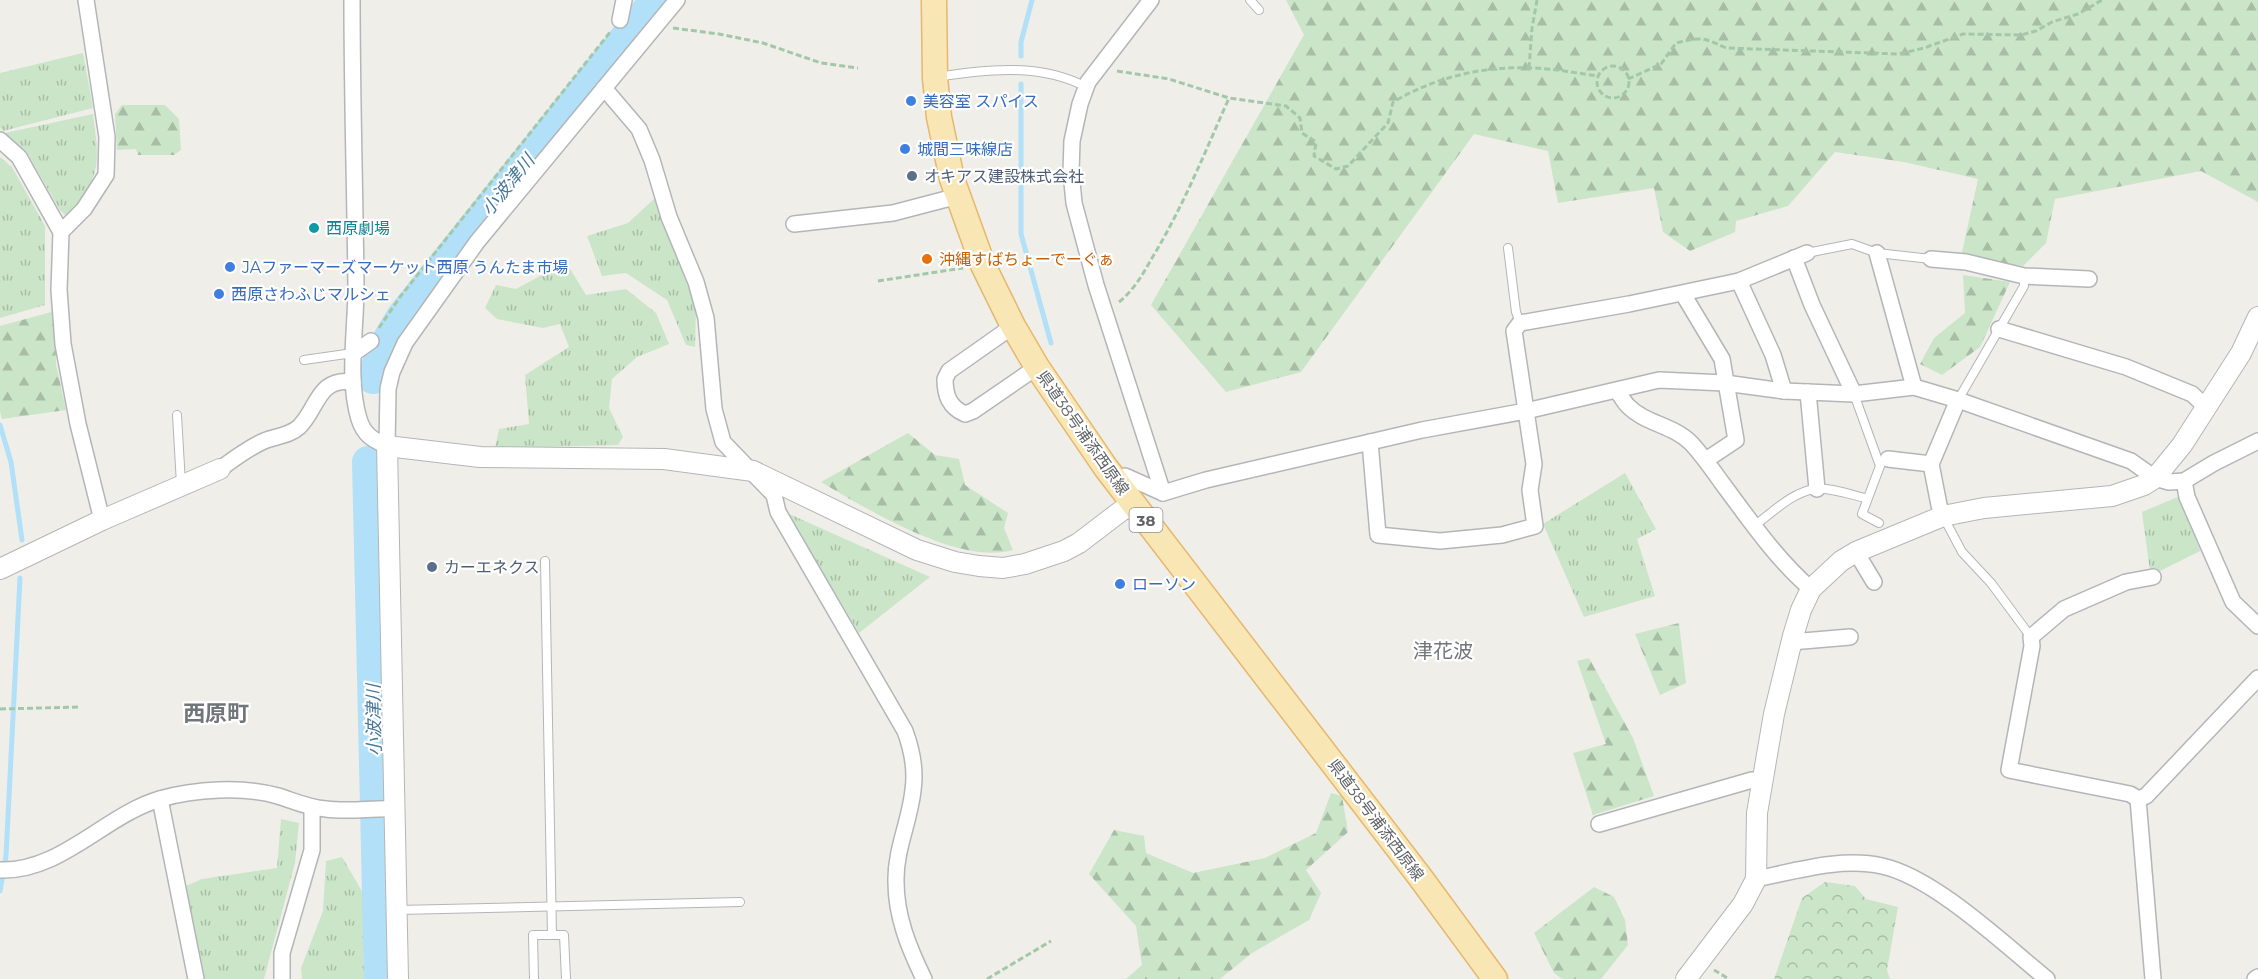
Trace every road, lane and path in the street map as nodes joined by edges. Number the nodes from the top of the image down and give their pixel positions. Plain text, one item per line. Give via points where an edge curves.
1 (86, 0) edge
2 (352, 0) edge
3 (624, 0) edge
4 (676, 0) edge
5 (934, 0) edge
6 (1151, 0) edge
7 (1250, 0) edge
8 (1537, 0) edge
9 (2102, 0) edge
10 (1260, 10) dead end
11 (620, 20) joint
12 (657, 23) junction
13 (858, 68) dead end
14 (1529, 68) junction
15 (1097, 69) junction
16 (1598, 76) junction
17 (935, 78) junction
18 (1628, 79) junction
19 (1086, 87) junction
20 (604, 88) junction
21 (1229, 98) junction
22 (0, 140) edge
23 (958, 196) junction
24 (794, 224) dead end
25 (61, 232) junction
26 (1508, 248) dead end
27 (1877, 253) junction
28 (1801, 256) junction
29 (1931, 259) joint
30 (982, 265) junction
31 (2024, 276) junction
32 (2089, 279) dead end
33 (878, 281) dead end
34 (1739, 281) junction
35 (1683, 294) junction
36 (1104, 309) junction
37 (2258, 317) edge
38 (1520, 323) junction
39 (1013, 327) junction
40 (1999, 329) junction
41 (371, 341) joint
42 (354, 353) junction
43 (304, 360) dead end
44 (1036, 367) junction
45 (353, 382) junction
46 (1725, 383) junction
47 (1914, 387) junction
48 (1617, 391) junction
49 (1785, 391) junction
50 (1808, 392) junction
51 (1854, 394) junction
52 (1958, 400) junction
53 (2206, 407) junction
54 (1526, 411) junction
55 (177, 415) dead end
56 (2258, 441) edge
57 (1370, 442) junction
58 (387, 446) junction
59 (1888, 459) dead end
60 (1706, 460) junction
61 (1931, 464) junction
62 (220, 469) joint
63 (753, 471) junction
64 (2156, 478) junction
65 (2184, 481) junction
66 (181, 485) junction
67 (1817, 489) junction
68 (1163, 493) junction
69 (1866, 498) junction
70 (1134, 505) junction
71 (1943, 516) junction
72 (102, 520) junction
73 (1879, 523) dead end
74 (1754, 526) junction
75 (1856, 552) junction
76 (545, 561) dead end
77 (0, 569) edge
78 (2153, 577) dead end
79 (1874, 582) dead end
80 (1811, 589) junction
81 (2258, 626) edge
82 (1850, 637) dead end
83 (2031, 638) junction
84 (1791, 642) junction
85 (2258, 678) edge
86 (80, 707) dead end
87 (0, 709) edge
88 (1763, 781) junction
89 (160, 798) junction
90 (2138, 799) junction
91 (319, 808) junction
92 (389, 809) junction
93 (1599, 824) dead end
94 (5, 870) edge
95 (1756, 879) junction
96 (740, 902) dead end
97 (552, 906) junction
98 (397, 910) junction
99 (552, 935) junction
100 (1051, 941) dead end
101 (196, 979) edge
102 (282, 979) edge
103 (398, 979) edge
104 (534, 979) edge
105 (566, 979) edge
106 (924, 979) edge
107 (987, 979) edge
108 (1495, 979) edge
109 (1686, 979) edge
110 (2048, 979) edge
111 (2153, 979) edge

1 - 25 street via 107,137 106,176 84,209
2 - 42 street
3 - 11 street
4 - 12 street
5 - 17 main road, 県道38号浦添西原線 / 38
6 - 15 street
7 - 10 lane
8 - 14 path
9 - 18 path via 2036,31 1963,34 1899,54 1726,48 1695,38 1676,44 1661,64
11 - 41 path via 400,297
12 - 13 path via 763,43 821,63
12 - 20 street
14 - 16 path
14 - 21 path via 1461,73 1407,93 1392,102 1388,123 1348,166 1336,169 1314,156 1316,142 1302,133 1300,117 1286,106
15 - 19 street
15 - 21 path via 1169,79
16 - 18 path via 1610,66 1625,72
16 - 18 path via 1596,85 1607,98 1624,94
17 - 19 lane via 1026,70
17 - 23 main road, 県道38号浦添西原線 / 38 via 939,117
19 - 36 street via 1072,141 1071,172 1074,203
20 - 58 street via 477,242 405,343 388,389
20 - 63 street via 639,129 652,160 706,318 714,409 723,442
21 - 36 path via 1182,203 1137,284 1126,297
22 - 25 street via 19,157
23 - 24 street via 893,213
23 - 30 main road, 県道38号浦添西原線 / 38
25 - 72 street via 59,290 63,344
26 - 38 lane
27 - 28 lane via 1852,244
27 - 29 lane
27 - 47 street
28 - 34 street
28 - 51 street via 1812,305
29 - 31 street via 1966,262
30 - 33 path
30 - 39 main road, 県道38号浦添西原線 / 38
31 - 32 street
31 - 40 lane via 2024,286
34 - 35 street
34 - 49 street
35 - 38 street
35 - 46 street via 1722,359
36 - 68 street
37 - 53 street
38 - 54 street via 1514,331
39 - 44 main road, 県道38号浦添西原線 / 38
39 - 44 street via 950,372 945,379 948,402 965,414 973,411
40 - 52 lane
40 - 53 street via 2126,367 2192,394
41 - 42 street
42 - 43 lane
42 - 45 street
44 - 70 main road, 県道38号浦添西原線 / 38
45 - 58 street via 364,431
45 - 62 street via 335,383 319,395 301,425 292,432 253,447
46 - 48 street via 1659,380
46 - 49 street
46 - 60 street via 1736,440
47 - 51 street
47 - 52 street
48 - 54 street
48 - 60 street via 1628,407 1680,432
49 - 50 street
50 - 51 street
50 - 67 street
51 - 69 lane via 1880,466
52 - 61 street
52 - 64 street via 2131,461
53 - 64 street
54 - 57 street
54 - 57 street via 1534,464 1530,490 1535,526 1502,535 1440,541 1378,536
55 - 66 lane
56 - 65 street
57 - 68 street
58 - 63 street via 480,458 664,459
58 - 92 street
59 - 61 street
60 - 74 street
61 - 71 street
62 - 66 street
63 - 70 street via 917,550 978,566 1003,568 1064,551
63 - 106 street via 774,495 778,512 905,731 912,751 914,790 900,845 896,881 900,919
64 - 65 street
64 - 71 street via 2112,496 1984,508
65 - 81 street via 2187,497 2233,602
66 - 72 street
67 - 69 lane
67 - 74 lane via 1797,495
68 - 70 street via 1125,476
69 - 73 lane via 1862,514
70 - 108 main road, 県道38号浦添西原線 / 38
71 - 75 street
71 - 83 lane via 1962,552 1991,583
72 - 77 street via 57,548
74 - 80 street
75 - 79 street
75 - 80 street
76 - 97 lane
78 - 83 street via 2126,582 2064,609
80 - 84 street
82 - 84 street
83 - 90 street via 2009,770 2130,794
84 - 88 street
85 - 90 street via 2146,796
86 - 87 path
88 - 93 street via 1752,780
88 - 95 street via 1757,813
89 - 91 street via 242,790
89 - 94 street via 77,837 48,860
89 - 101 street
90 - 111 street
91 - 92 street
91 - 102 street via 312,850 282,953
92 - 98 street
95 - 109 street via 1743,904
95 - 110 street via 1819,866 1883,866 1918,880 1952,902
96 - 97 lane
97 - 98 lane
97 - 99 lane
98 - 103 street
99 - 104 lane via 532,935
99 - 105 lane via 564,935
100 - 107 path

